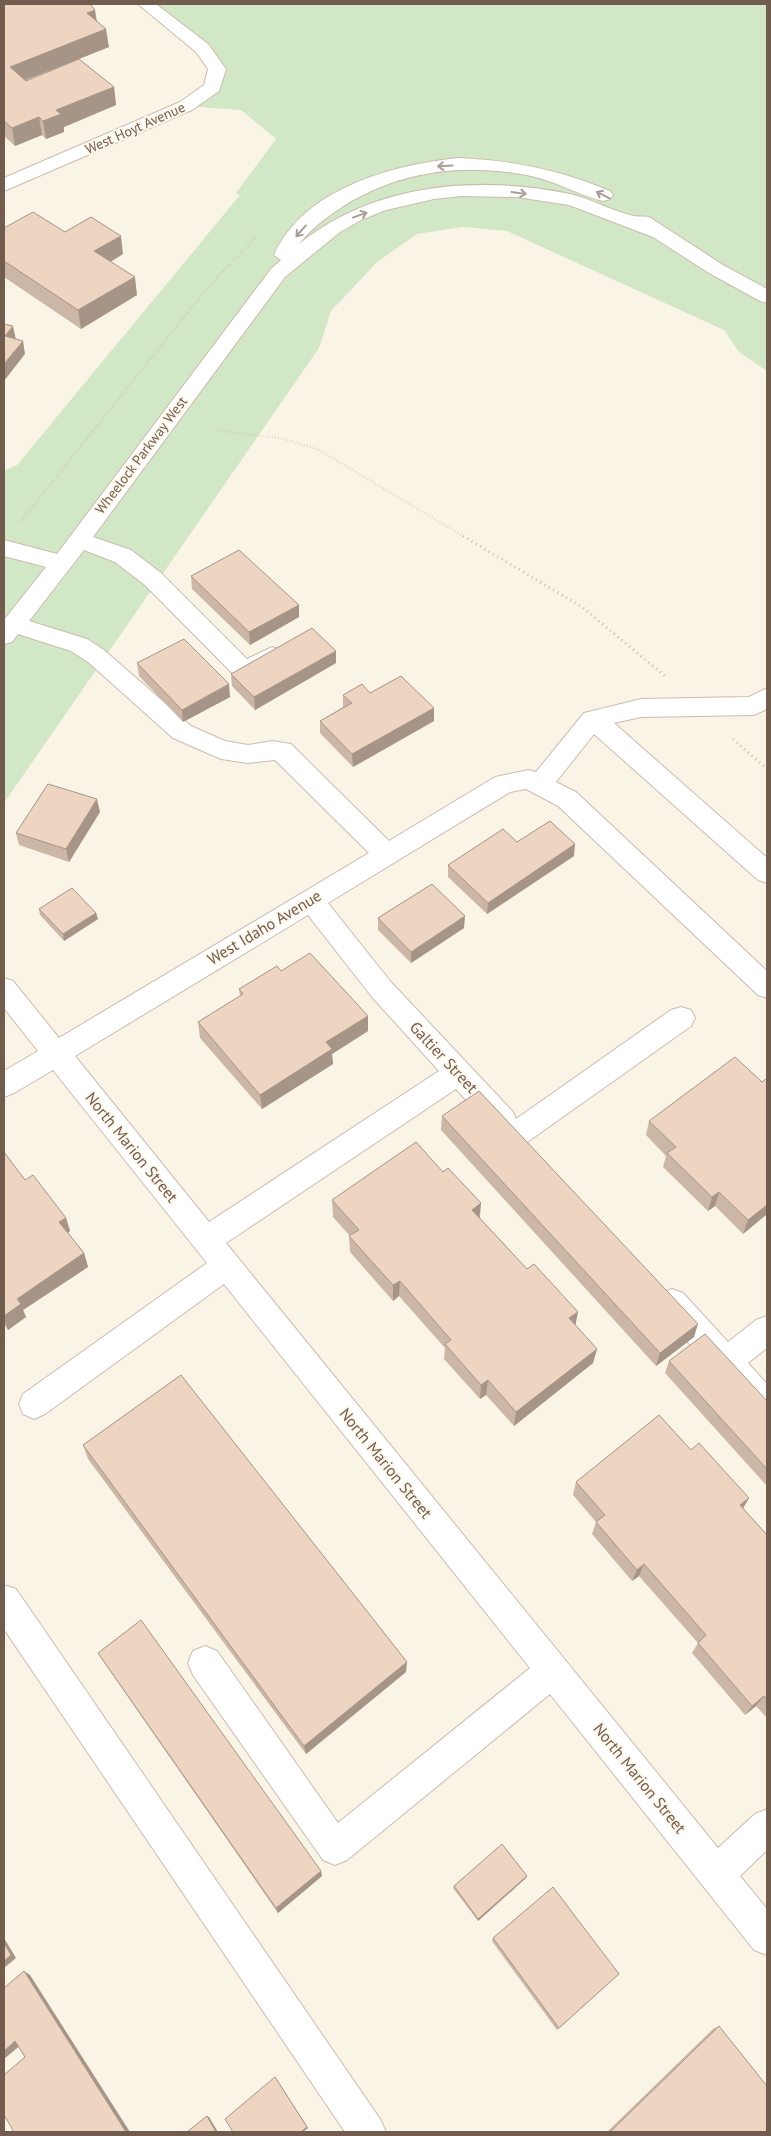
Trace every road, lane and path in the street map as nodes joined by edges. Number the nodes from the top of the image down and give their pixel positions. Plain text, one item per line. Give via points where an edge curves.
1 (146, 4) edge
2 (4, 185) edge
3 (657, 232) junction
4 (259, 233) dead end
5 (278, 273) junction
6 (767, 296) edge
7 (216, 430) dead end
8 (16, 527) dead end
9 (78, 540) junction
10 (4, 548) edge
11 (62, 563) junction
12 (9, 630) edge
13 (292, 646) edge
14 (767, 697) edge
15 (693, 707) junction
16 (593, 719) junction
17 (534, 782) junction
18 (386, 854) junction
19 (767, 873) edge
20 (310, 900) junction
21 (767, 987) edge
22 (4, 989) edge
23 (681, 1018) dead end
24 (56, 1053) junction
25 (458, 1072) junction
26 (4, 1085) edge
27 (516, 1134) junction
28 (536, 1156) edge
29 (206, 1240) junction
30 (226, 1265) junction
31 (652, 1281) edge
32 (767, 1330) edge
33 (726, 1362) junction
34 (34, 1404) dead end
35 (767, 1406) edge
36 (4, 1601) edge
37 (206, 1663) dead end
38 (553, 1670) junction
39 (767, 1826) edge
40 (716, 1874) junction
41 (767, 1937) edge
42 (367, 2132) edge

1 - 2 street, West Hoyt Avenue via 202,48 217,69 213,87 186,106
5 -> 3 street, Wheelock Parkway West via 354,216 402,200 455,190 498,190 572,200
3 -> 5 street, Wheelock Parkway West via 619,203 589,188 541,172 500,166 433,166 372,182 344,195 298,233 287,247
3 - 6 street, Wheelock Parkway West
4 - 8 path via 208,287
5 - 9 street, Wheelock Parkway West
7 - 15 path via 278,436 316,449 582,607 676,686
9 - 11 street, Wheelock Parkway West
9 - 13 street via 123,556 153,579 244,671
10 - 11 street
11 - 12 street, Wheelock Parkway West
12 - 18 street via 79,645 96,656 182,732 221,750 248,754 282,751
14 - 15 street via 754,706
15 - 16 street via 641,708
16 - 17 street
16 - 19 street
17 - 18 street, West Idaho Avenue via 504,784
17 - 21 street via 566,798
18 - 20 street, West Idaho Avenue
20 - 24 street, West Idaho Avenue
20 - 25 street, Galtier Street via 381,989
22 - 24 street, North Marion Street
23 - 27 street
24 - 26 street, West Idaho Avenue
24 - 29 street, North Marion Street
25 - 27 street, Galtier Street
25 - 29 street
27 - 28 street, Galtier Street
29 - 30 street, North Marion Street
30 - 34 street
30 - 38 street, North Marion Street
31 - 33 street
32 - 33 street
33 - 35 street
36 - 42 street
37 - 38 street via 335,1848
38 - 40 street, North Marion Street
39 - 40 street
40 - 41 street, North Marion Street

